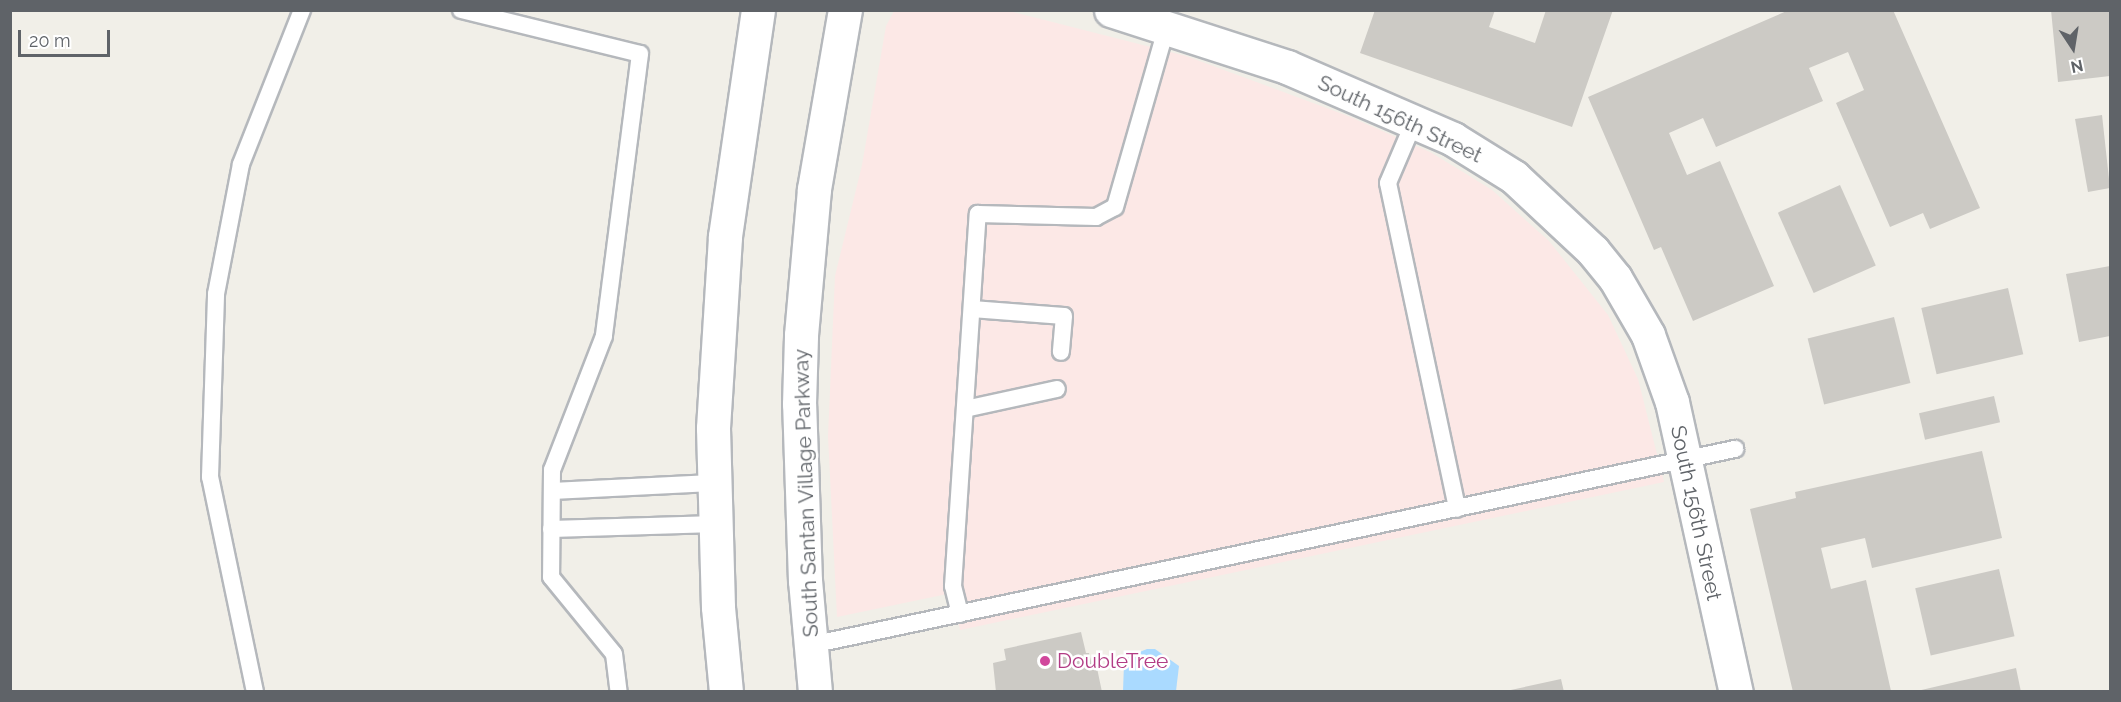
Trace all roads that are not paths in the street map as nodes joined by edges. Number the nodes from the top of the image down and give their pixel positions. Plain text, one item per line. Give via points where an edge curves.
1 (302, 10) edge
2 (461, 10) edge
3 (758, 10) edge
4 (845, 10) edge
5 (1111, 10) edge
6 (1167, 26) junction
7 (1414, 122) junction
8 (972, 309) junction
9 (1061, 352) dead end
10 (1057, 388) dead end
11 (965, 409) junction
12 (1735, 449) dead end
13 (1683, 461) junction
14 (712, 483) junction
15 (552, 491) junction
16 (1457, 509) junction
17 (716, 524) junction
18 (551, 529) junction
19 (960, 614) junction
20 (811, 645) junction
21 (255, 692) edge
22 (619, 692) edge
23 (726, 692) edge
24 (815, 692) edge
25 (1736, 692) edge

1 - 21 lane via 241,164 216,294 210,477
2 - 15 lane via 640,54 604,336 552,470
3 - 14 main road via 725,236
4 - 20 main road, South Santan Village Parkway via 805,270 799,404
5 - 6 main road, South 156th Street
6 - 7 main road, South 156th Street via 1287,67
6 - 8 lane via 1115,207 1096,218 978,214
7 - 13 main road, South 156th Street via 1453,139 1514,177 1572,227 1615,278 1648,335 1660,366 1672,402
7 - 16 lane via 1388,183
8 - 9 lane via 1064,316
8 - 11 lane
10 - 11 lane
11 - 19 lane via 953,586
12 - 13 lane
13 - 16 lane
13 - 25 main road, South 156th Street
14 - 15 lane
14 - 17 main road
15 - 18 lane
16 - 19 lane
17 - 18 lane
17 - 23 main road
18 - 22 lane via 551,577 614,654
19 - 20 lane
20 - 24 main road, South Santan Village Parkway

